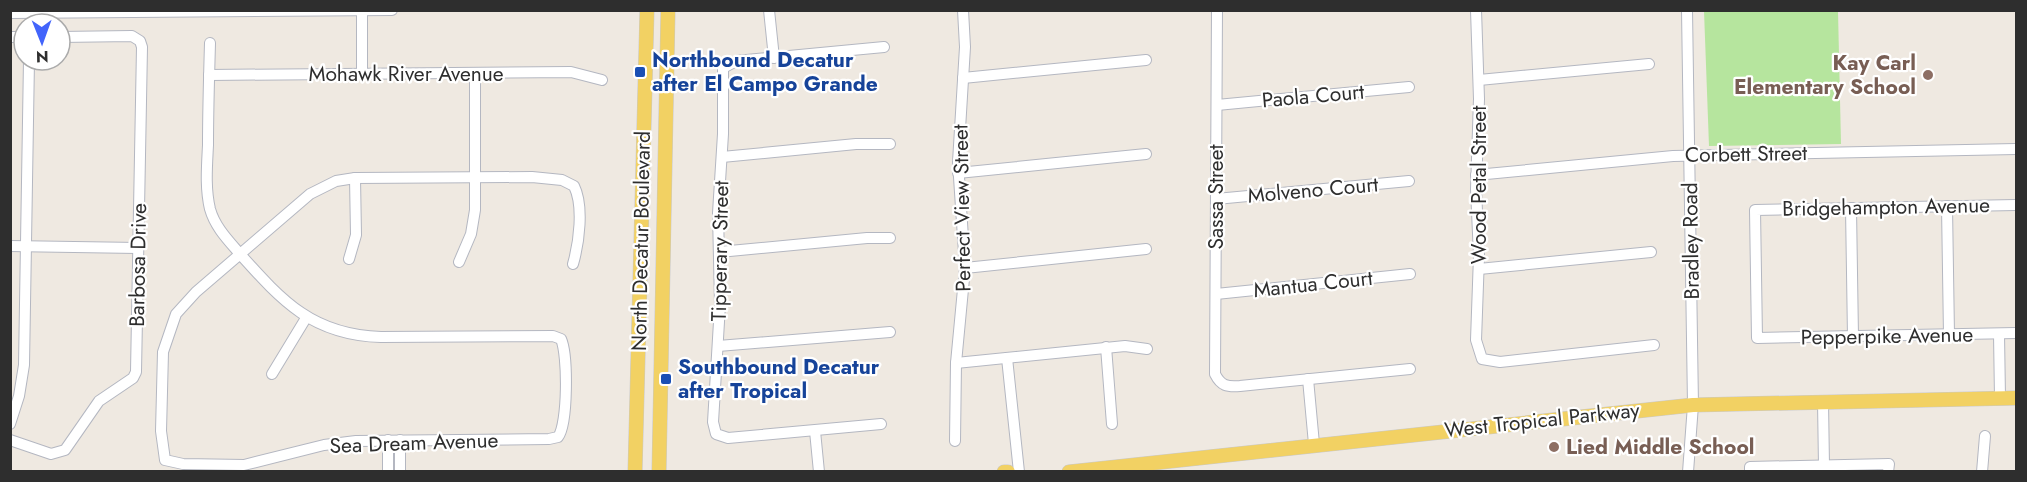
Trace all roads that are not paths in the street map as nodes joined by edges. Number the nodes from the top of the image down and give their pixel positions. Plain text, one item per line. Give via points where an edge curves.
1 (392, 10) edge
2 (647, 10) edge
3 (668, 10) edge
4 (769, 10) edge
5 (963, 10) edge
6 (1476, 10) edge
7 (1687, 10) edge
8 (155, 11) edge
9 (362, 11) edge
10 (1218, 11) edge
11 (72, 16) edge
12 (72, 36) edge
13 (210, 43) dead end
14 (884, 47) dead end
15 (774, 58) junction
16 (1146, 60) dead end
17 (1649, 64) dead end
18 (29, 72) edge
19 (475, 73) junction
20 (362, 74) junction
21 (209, 75) junction
22 (963, 78) junction
23 (602, 80) dead end
24 (1479, 80) junction
25 (1409, 87) dead end
26 (1217, 105) junction
27 (890, 144) dead end
28 (2016, 149) edge
29 (1146, 154) dead end
30 (1689, 156) junction
31 (722, 157) junction
32 (958, 173) junction
33 (1476, 175) junction
34 (475, 177) junction
35 (355, 178) junction
36 (1409, 181) dead end
37 (1216, 199) junction
38 (2016, 205) edge
39 (1947, 206) junction
40 (1851, 208) junction
41 (890, 238) dead end
42 (10, 246) edge
43 (26, 246) junction
44 (138, 248) junction
45 (1146, 249) dead end
46 (719, 252) junction
47 (1651, 252) dead end
48 (240, 254) junction
49 (349, 259) dead end
50 (459, 262) dead end
51 (573, 264) dead end
52 (965, 268) junction
53 (1479, 269) junction
54 (1410, 274) dead end
55 (1216, 294) junction
56 (306, 318) junction
57 (890, 332) dead end
58 (2016, 333) edge
59 (1999, 334) junction
60 (1949, 335) junction
61 (1853, 337) junction
62 (1757, 339) joint
63 (1654, 345) dead end
64 (718, 346) junction
65 (1106, 347) junction
66 (1147, 349) dead end
67 (1007, 358) junction
68 (956, 363) junction
69 (1410, 369) dead end
70 (272, 374) dead end
71 (1308, 379) junction
72 (2000, 398) junction
73 (2016, 398) edge
74 (1823, 402) junction
75 (1692, 405) junction
76 (10, 424) edge
77 (881, 424) dead end
78 (1112, 424) dead end
79 (815, 430) junction
80 (1984, 436) dead end
81 (10, 440) edge
82 (388, 440) junction
83 (400, 440) junction
84 (955, 441) dead end
85 (1314, 444) junction
86 (1166, 466) edge
87 (1824, 466) junction
88 (1888, 468) edge
89 (388, 469) edge
90 (400, 469) edge
91 (1750, 469) edge
92 (635, 471) edge
93 (659, 471) edge
94 (819, 471) edge
95 (1019, 471) edge
96 (1069, 471) edge
97 (1688, 471) edge
98 (1982, 471) edge

1 - 9 street
2 - 92 main road, North Decatur Boulevard
3 - 93 main road, North Decatur Boulevard
4 - 15 street
5 - 22 street, Perfect View Street
6 - 24 street, Wood Petal Street
7 - 30 street, Bradley Road
8 - 9 street
8 - 11 street
9 - 20 street
10 - 26 street, Sassa Street
12 - 44 street, Barbosa Drive via 135,38 142,47
13 - 21 street
14 - 15 street
15 - 31 street, Tipperary Street via 736,61 723,68
16 - 22 street
17 - 24 street
18 - 43 street
19 - 20 street, Mohawk River Avenue
19 - 23 street, Mohawk River Avenue via 571,72
19 - 34 street
20 - 21 street, Mohawk River Avenue
21 - 48 street via 210,208 219,229
22 - 32 street, Perfect View Street
24 - 33 street, Wood Petal Street
25 - 26 street, Paola Court
26 - 37 street, Sassa Street
27 - 31 street
28 - 30 street, Corbett Street
29 - 32 street
30 - 33 street, Corbett Street
30 - 75 street, Bradley Road
31 - 46 street, Tipperary Street
32 - 52 street, Perfect View Street
33 - 53 street, Wood Petal Street
34 - 35 street
34 - 50 street via 474,222
34 - 51 street via 532,177 571,183 578,201
35 - 48 street via 310,194
35 - 49 street via 356,235
36 - 37 street, Molveno Court
37 - 55 street, Sassa Street
38 - 39 street, Bridgehampton Avenue
39 - 40 street, Bridgehampton Avenue
39 - 60 street
40 - 61 street
40 - 62 street, Bridgehampton Avenue via 1755,210
41 - 46 street
42 - 43 street
43 - 44 street
43 - 76 street via 24,364
44 - 81 street, Barbosa Drive via 133,378 99,400 65,450 51,454
45 - 52 street
46 - 64 street, Tipperary Street
47 - 53 street
48 - 56 street via 275,293
48 - 82 street, Sea Dream Avenue via 184,303 170,326 162,372 161,446 165,460 244,465 324,445
52 - 68 street, Perfect View Street
53 - 63 street, Wood Petal Street via 1476,340 1482,359 1500,362
54 - 55 street, Mantua Court
55 - 71 street, Sassa Street via 1215,374 1220,383 1228,387
56 - 70 street
56 - 83 street, Sea Dream Avenue via 367,337 561,339 565,375 563,424 558,437
57 - 64 street
58 - 59 street, Pepperpike Avenue
59 - 60 street, Pepperpike Avenue
59 - 72 street
60 - 61 street, Pepperpike Avenue
61 - 62 street, Pepperpike Avenue
64 - 79 street, Tipperary Street via 713,423 716,434 728,438
65 - 66 street
65 - 67 street
65 - 78 street
67 - 68 street
67 - 95 street
68 - 84 street, Perfect View Street
69 - 71 street
71 - 85 street
72 - 73 main road, West Tropical Parkway
72 - 74 main road, West Tropical Parkway
74 - 75 main road, West Tropical Parkway
74 - 87 street
75 - 85 main road, West Tropical Parkway
75 - 97 street, Bradley Road
77 - 79 street
79 - 94 street
80 - 98 street
82 - 83 street, Sea Dream Avenue
82 - 89 street
83 - 90 street
85 - 86 main road, West Tropical Parkway
86 - 96 main road, West Tropical Parkway
87 - 88 street
87 - 91 street
89 - 90 street

